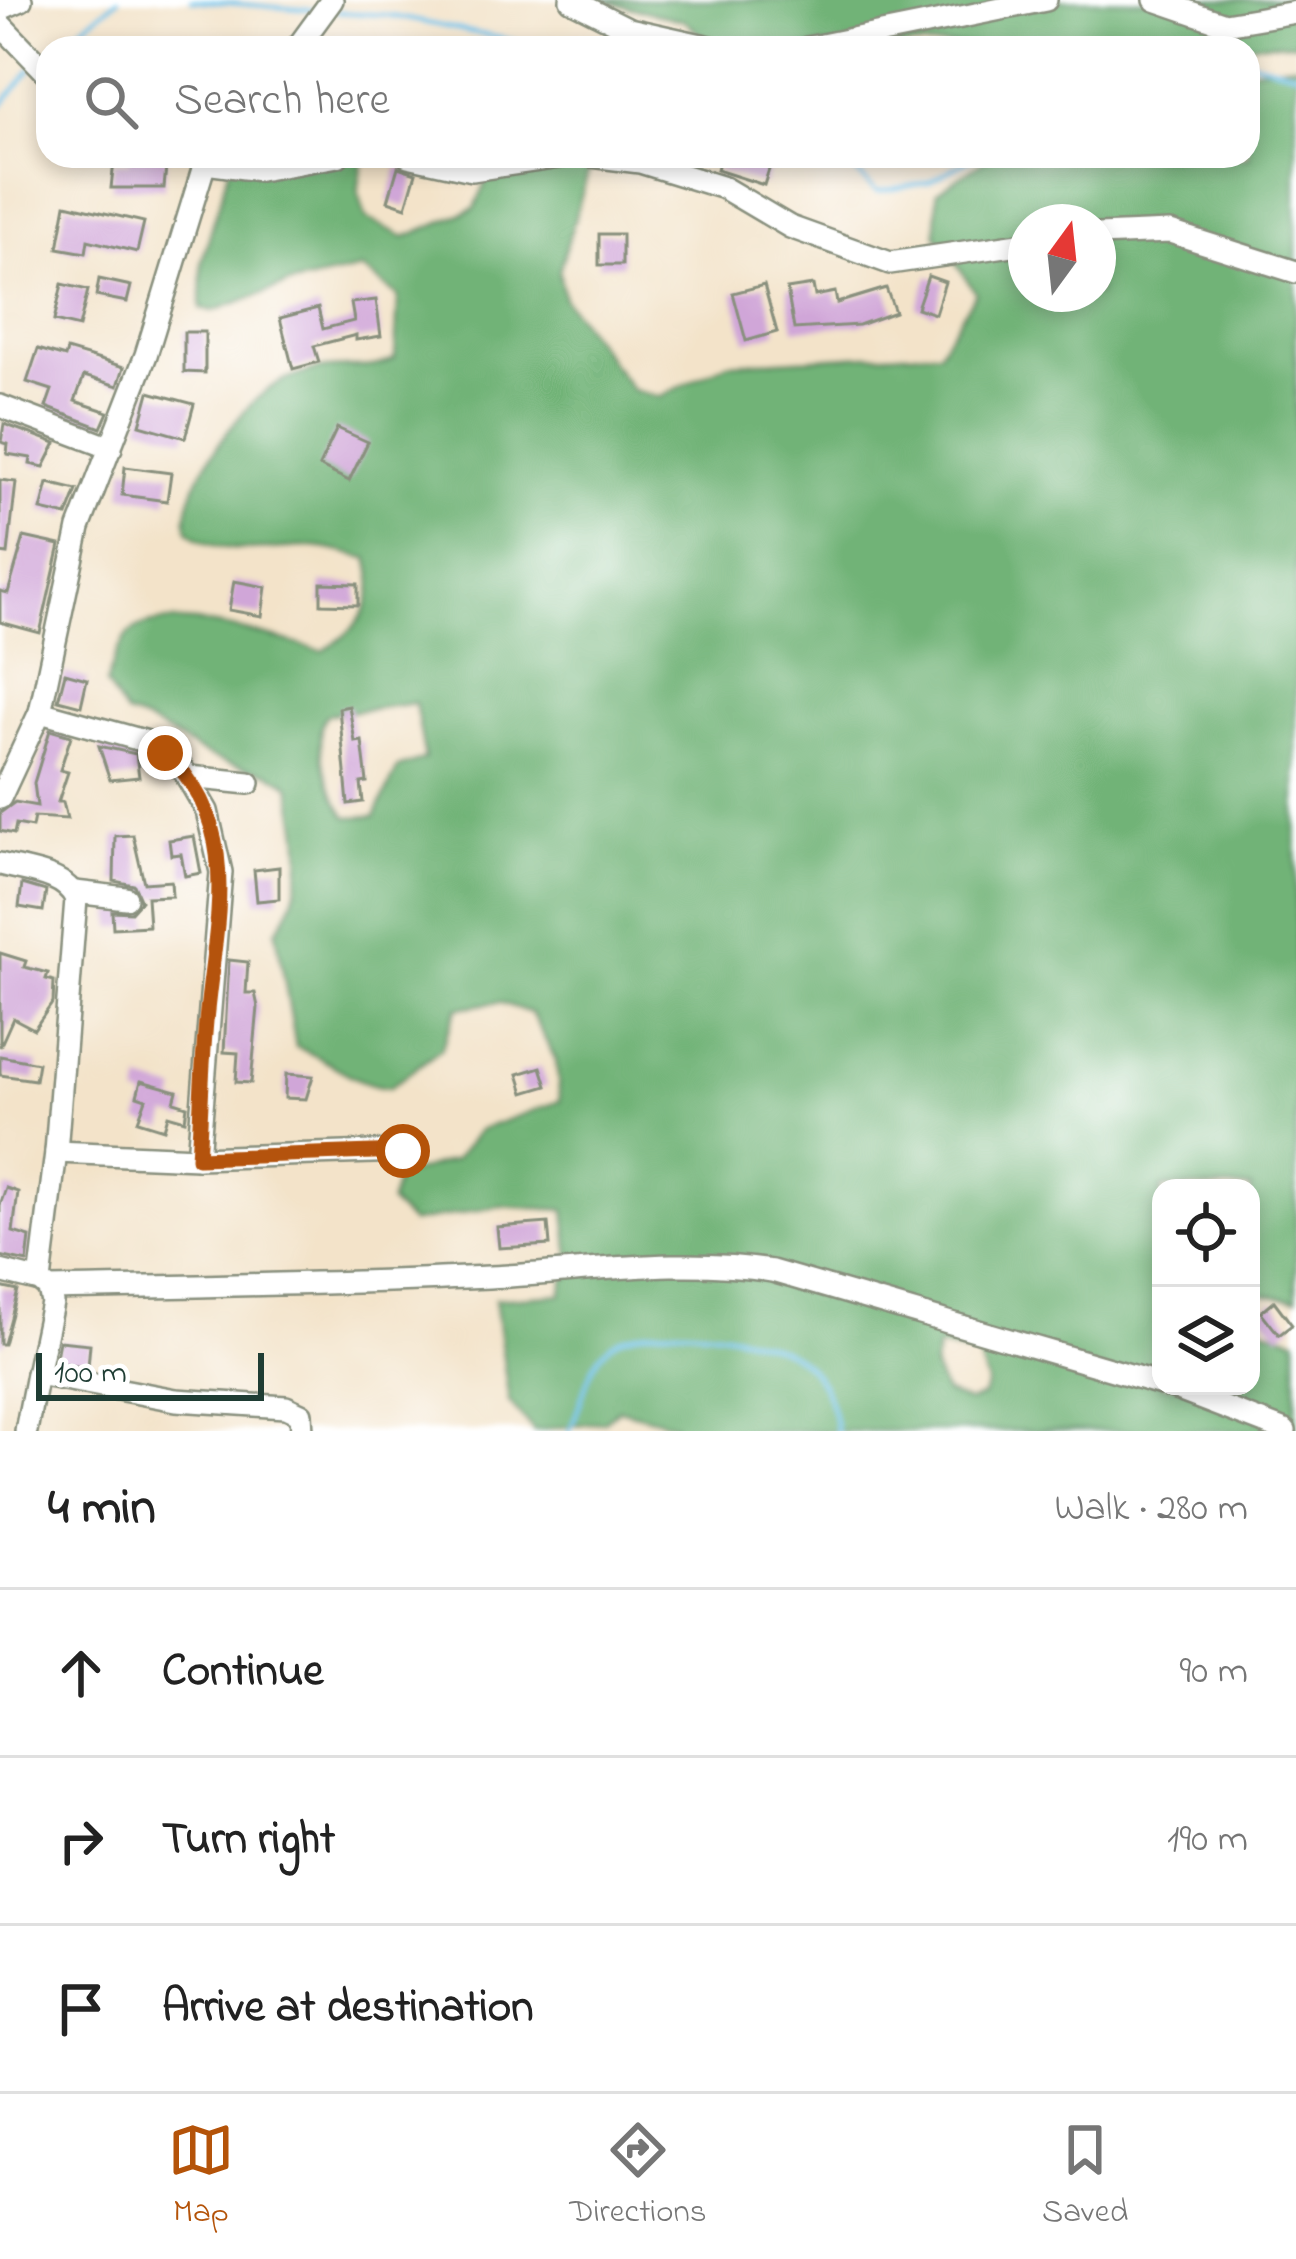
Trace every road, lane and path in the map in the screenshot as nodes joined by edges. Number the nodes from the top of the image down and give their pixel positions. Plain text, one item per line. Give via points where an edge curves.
1 (21, 0) edge
2 (332, 0) edge
3 (571, 0) edge
4 (1046, 0) edge
5 (1155, 0) edge
6 (0, 8) edge
7 (1296, 12) edge
8 (0, 24) edge
9 (308, 36) edge
10 (661, 36) edge
11 (867, 36) edge
12 (36, 62) edge
13 (203, 168) edge
14 (659, 168) edge
15 (1116, 234) edge
16 (1008, 246) edge
17 (1296, 272) edge
18 (0, 406) edge
19 (112, 448) junction
20 (40, 712) junction
21 (189, 778) junction
22 (249, 783) dead end
23 (0, 798) edge
24 (0, 864) edge
25 (82, 894) junction
26 (126, 898) dead end
27 (403, 1151) dead end
28 (56, 1152) junction
29 (198, 1158) junction
30 (0, 1271) edge
31 (44, 1285) junction
32 (37, 1373) junction
33 (1152, 1382) edge
34 (1190, 1395) edge
35 (26, 1431) edge
36 (302, 1431) edge
37 (1285, 1431) edge

1 - 6 street
2 - 9 street
3 - 10 street
4 - 11 street
5 - 7 street via 1225,24
8 - 12 street
13 - 19 street
14 - 16 street via 890,262
15 - 17 street via 1170,232
18 - 19 street
19 - 20 street via 80,528
20 - 21 street via 148,742
20 - 23 street
21 - 22 street
21 - 29 street via 207,812 221,872
24 - 25 street
25 - 26 street
25 - 28 street
27 - 29 street
28 - 29 street
28 - 31 street
30 - 31 street
31 - 32 street via 52,1303
31 - 33 street via 357,1283 728,1264
32 - 35 street
32 - 36 street via 176,1400 286,1407 301,1414
34 - 37 street

